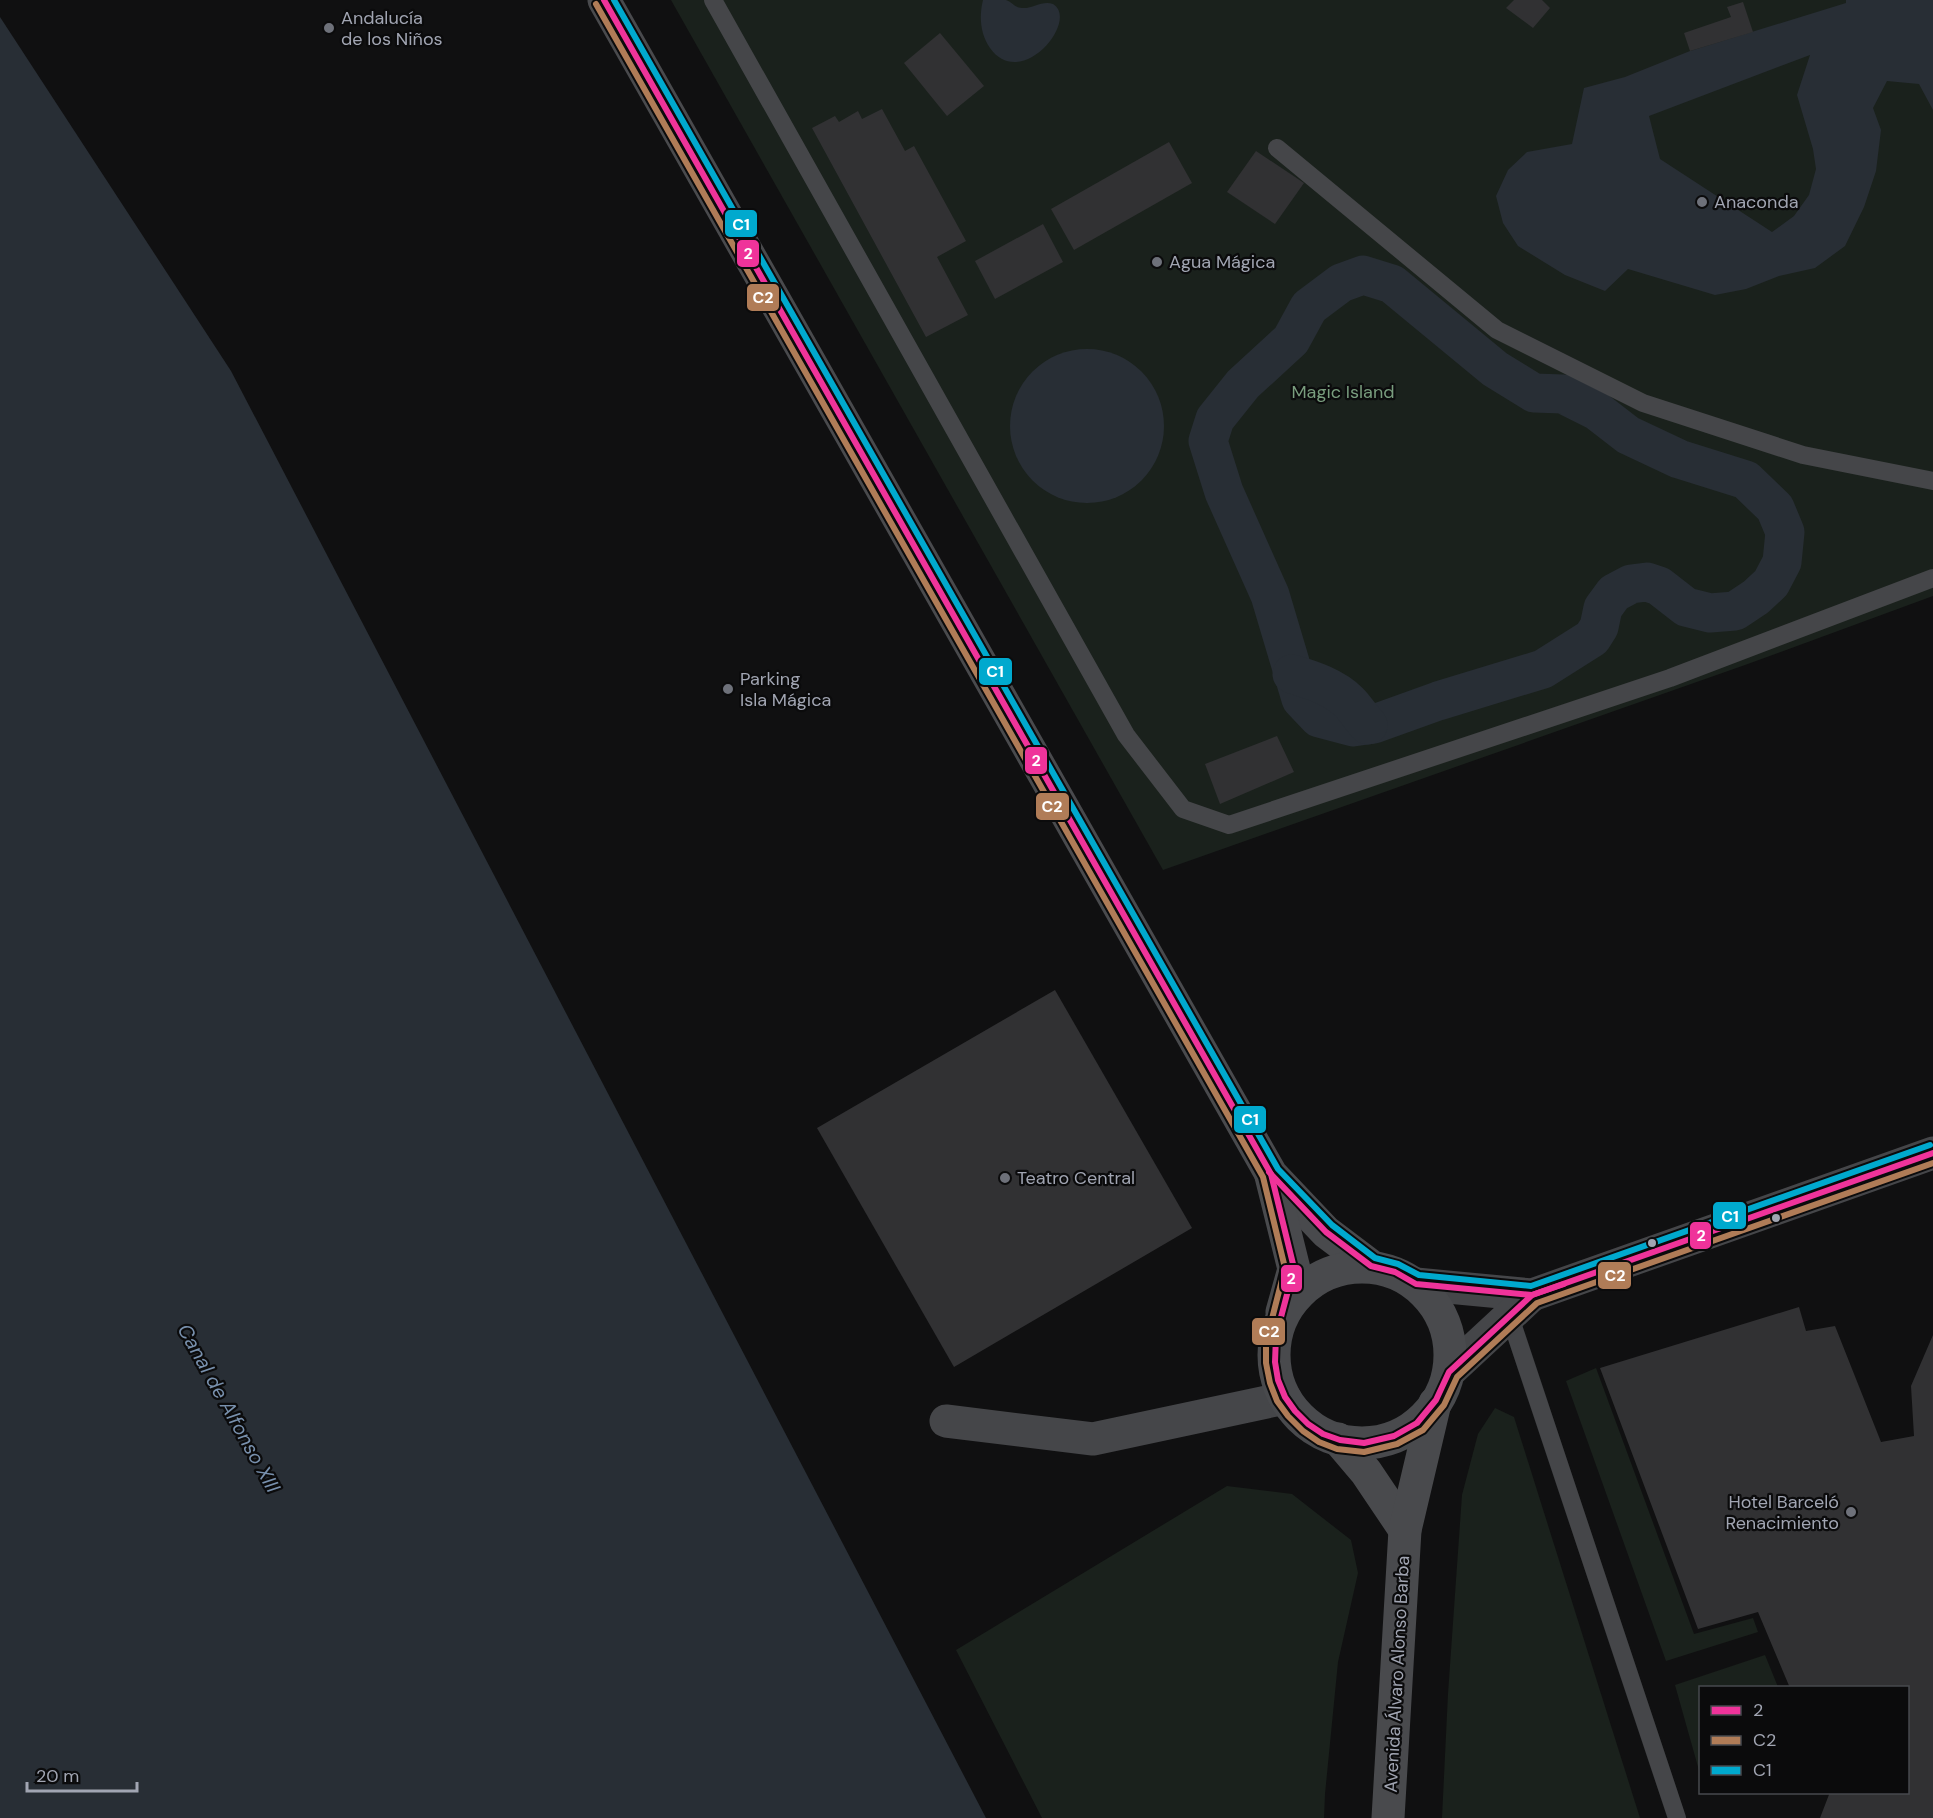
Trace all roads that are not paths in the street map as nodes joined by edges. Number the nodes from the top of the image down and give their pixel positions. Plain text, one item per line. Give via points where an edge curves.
1 (604, 0) edge
2 (713, 0) edge
3 (1277, 148) dead end
4 (1933, 481) edge
5 (1933, 578) edge
6 (1933, 1153) edge
7 (1271, 1174) junction
8 (1371, 1266) junction
9 (1416, 1284) junction
10 (1521, 1306) junction
11 (1279, 1324) junction
12 (1449, 1372) junction
13 (1285, 1398) junction
14 (1435, 1403) junction
15 (945, 1421) dead end
16 (1338, 1439) junction
17 (1405, 1530) junction
18 (1388, 1818) edge
19 (1677, 1818) edge

1 - 7 main road
2 - 5 lane via 1125,735 1183,809 1229,825 1670,678
3 - 4 lane via 1497,330 1643,403 1803,455
6 - 10 street
7 - 8 main road via 1326,1232
7 - 11 main road via 1294,1269
8 - 9 main road via 1395,1272
8 - 11 main road via 1342,1269 1315,1280 1293,1299
9 - 10 street
9 - 12 main road via 1433,1301 1444,1323 1450,1347
10 - 12 street
10 - 19 lane
11 - 13 main road via 1274,1362
12 - 14 main road
13 - 15 street via 1093,1439
13 - 16 main road via 1317,1430
14 - 16 main road via 1421,1420 1382,1441 1359,1443
14 - 17 main road, Avenida Álvaro Alonso Barba
16 - 17 main road, Avenida Álvaro Alonso Barba
17 - 18 main road, Avenida Álvaro Alonso Barba

